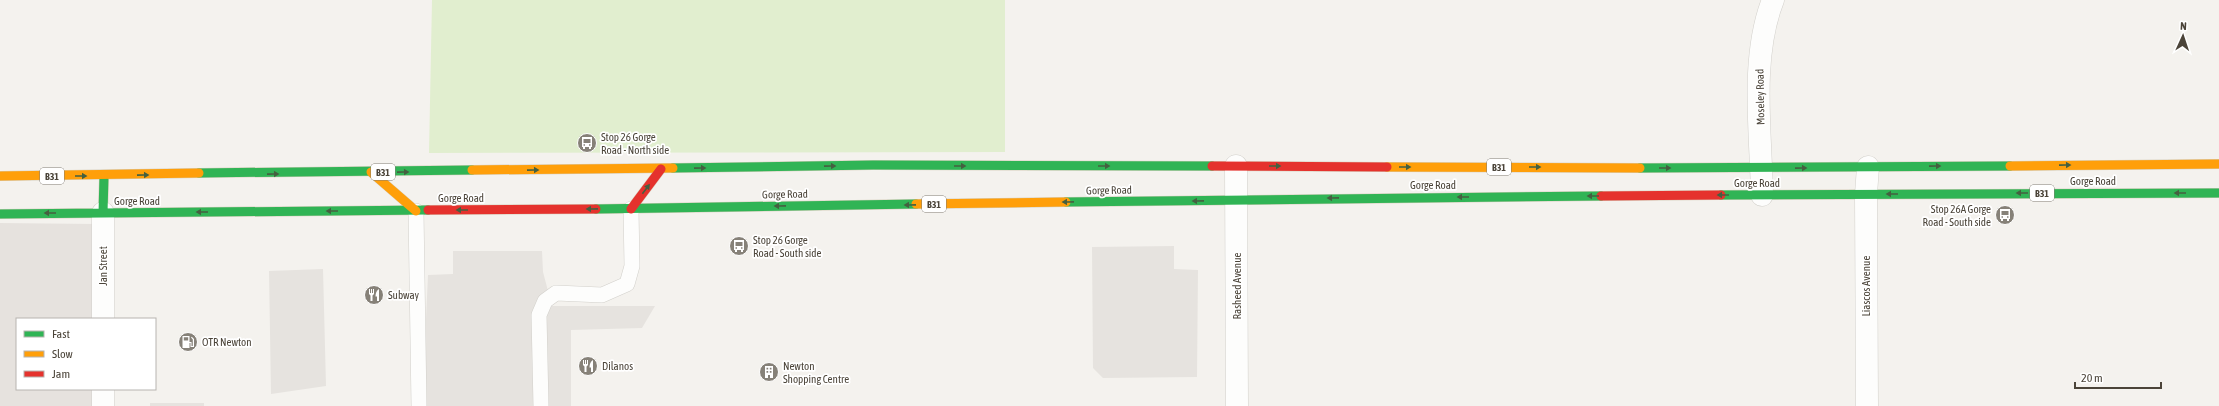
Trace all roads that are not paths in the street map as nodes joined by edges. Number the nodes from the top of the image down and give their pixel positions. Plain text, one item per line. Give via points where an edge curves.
1 (1773, 0) edge
2 (2219, 164) edge
3 (1236, 166) junction
4 (1868, 167) junction
5 (1762, 168) junction
6 (661, 169) junction
7 (371, 172) junction
8 (0, 176) edge
9 (104, 176) junction
10 (2219, 193) edge
11 (1866, 194) junction
12 (1762, 195) junction
13 (1237, 200) junction
14 (631, 208) junction
15 (416, 211) junction
16 (103, 213) junction
17 (0, 214) edge
18 (103, 318) edge
19 (103, 390) edge
20 (103, 406) edge
21 (419, 406) edge
22 (541, 406) edge
23 (1237, 406) edge
24 (1867, 406) edge

1 - 5 street, Moseley Road via 1759,56
4 -> 2 main road, Gorge Road / B31
3 -> 5 main road, Gorge Road / B31
6 -> 3 main road, Gorge Road / B31 via 873,165
3 - 13 street, Rasheed Avenue
5 -> 4 main road, Gorge Road / B31
4 - 11 street, Liascos Avenue
5 - 12 street, Moseley Road
7 -> 6 main road, Gorge Road / B31
14 -> 6 main road
9 -> 7 main road, Gorge Road / B31
7 - 15 main road
8 -> 9 main road, Gorge Road / B31
9 - 16 main road
10 -> 11 main road, Gorge Road / B31
11 - 12 main road, Gorge Road / B31
11 - 24 street, Liascos Avenue
12 -> 13 main road, Gorge Road / B31
13 -> 14 main road, Gorge Road / B31
13 - 23 street, Rasheed Avenue
14 -> 15 main road, Gorge Road / B31
14 - 22 lane via 632,266 627,284 602,295 556,293 545,301 539,315
15 -> 16 main road, Gorge Road / B31
15 - 21 lane
16 -> 17 main road, Gorge Road / B31
16 - 18 street, Jan Street
19 - 20 street

